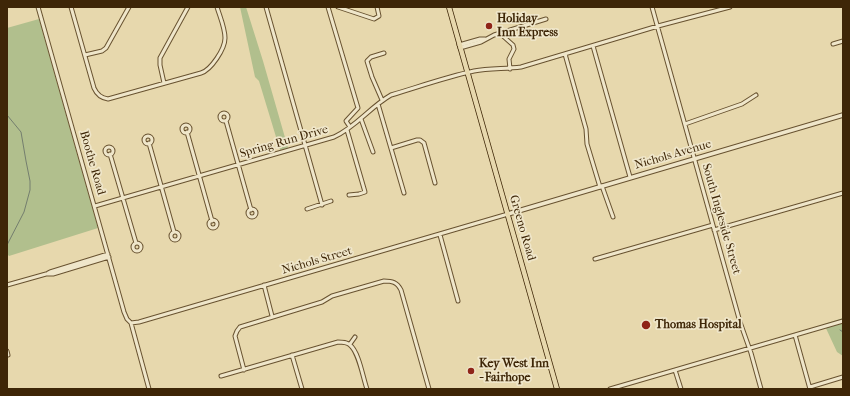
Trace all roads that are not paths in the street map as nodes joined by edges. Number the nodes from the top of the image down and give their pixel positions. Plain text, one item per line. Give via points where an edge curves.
1 (38, 7) edge
2 (71, 7) edge
3 (129, 7) edge
4 (188, 7) edge
5 (217, 7) edge
6 (266, 7) edge
7 (328, 7) edge
8 (338, 7) edge
9 (377, 7) edge
10 (449, 7) edge
11 (652, 7) edge
12 (730, 7) edge
13 (546, 19) dead end
14 (658, 26) junction
15 (503, 32) junction
16 (843, 41) edge
17 (833, 44) dead end
18 (460, 46) junction
19 (593, 46) junction
20 (384, 53) dead end
21 (565, 54) junction
22 (85, 55) junction
23 (510, 68) junction
24 (467, 73) junction
25 (164, 83) junction
26 (756, 94) dead end
27 (382, 100) junction
28 (378, 104) junction
29 (843, 115) edge
30 (361, 119) junction
31 (226, 121) dead end
32 (685, 124) junction
33 (350, 128) junction
34 (347, 130) junction
35 (187, 132) dead end
36 (149, 143) dead end
37 (306, 146) junction
38 (391, 148) junction
39 (373, 152) dead end
40 (110, 154) dead end
41 (694, 159) junction
42 (238, 165) junction
43 (200, 176) junction
44 (630, 178) junction
45 (435, 183) dead end
46 (161, 186) junction
47 (601, 186) junction
48 (404, 193) dead end
49 (843, 193) edge
50 (349, 195) dead end
51 (123, 198) junction
52 (331, 201) dead end
53 (322, 205) junction
54 (95, 206) junction
55 (307, 209) dead end
56 (251, 210) dead end
57 (508, 214) junction
58 (613, 217) dead end
59 (212, 221) dead end
60 (713, 225) junction
61 (714, 230) junction
62 (174, 232) dead end
63 (440, 235) junction
64 (136, 243) dead end
65 (109, 256) junction
66 (595, 259) dead end
67 (7, 285) edge
68 (264, 286) junction
69 (458, 301) dead end
70 (272, 316) junction
71 (843, 321) edge
72 (131, 323) junction
73 (795, 335) junction
74 (355, 337) dead end
75 (350, 344) junction
76 (749, 349) junction
77 (7, 351) edge
78 (8, 355) dead end
79 (292, 355) junction
80 (244, 370) junction
81 (675, 370) junction
82 (221, 376) dead end
83 (843, 377) edge
84 (810, 388) edge
85 (149, 389) edge
86 (302, 389) edge
87 (366, 389) edge
88 (429, 389) edge
89 (557, 389) edge
90 (612, 389) edge
91 (681, 389) edge
92 (761, 389) edge

1 - 54 street, Boothe Road
2 - 22 street
3 - 22 street via 106,48
4 - 25 street via 160,58
5 - 25 street via 225,40 214,63 204,72
6 - 37 street
7 - 33 street via 358,108 346,121
8 - 9 street via 374,19 378,16
10 - 18 main road, Greeno Road
11 - 14 street, South Ingleside Street
12 - 14 street, Spring Run Drive
13 - 15 street
14 - 19 street, Spring Run Drive
14 - 32 street, South Ingleside Street
15 - 18 street via 481,42
15 - 23 street via 514,49 509,59
16 - 17 street
18 - 24 main road, Greeno Road
19 - 21 street, Spring Run Drive
19 - 44 street
20 - 27 street via 367,61
21 - 23 street, Spring Run Drive
21 - 47 street via 586,129 587,144
22 - 25 street via 96,92 105,99
23 - 24 street, Spring Run Drive
24 - 27 street, Spring Run Drive via 391,95
24 - 57 main road, Greeno Road
26 - 32 street via 742,104
27 - 28 street, Spring Run Drive
28 - 30 street, Spring Run Drive
28 - 38 street
29 - 41 street, Nichols Avenue
30 - 33 street, Spring Run Drive
30 - 39 street
31 - 42 street
32 - 41 street, South Ingleside Street
33 - 34 street, Spring Run Drive
34 - 37 street, Spring Run Drive
34 - 50 street via 365,192
35 - 43 street
36 - 46 street
37 - 42 street, Spring Run Drive
37 - 53 street
38 - 45 street via 417,140 424,143
38 - 48 street
40 - 51 street
41 - 44 street, Nichols Avenue
41 - 60 street, South Ingleside Street
42 - 43 street, Spring Run Drive
42 - 56 street
43 - 46 street, Spring Run Drive
43 - 59 street
44 - 47 street, Nichols Avenue
46 - 51 street, Spring Run Drive
46 - 62 street
47 - 57 street, Nichols Avenue
47 - 58 street
49 - 61 street
51 - 54 street, Spring Run Drive
51 - 64 street
52 - 53 street
53 - 55 street
54 - 65 street, Boothe Road
57 - 63 street, Nichols Street
57 - 89 main road, Greeno Road
60 - 61 street, South Ingleside Street
60 - 66 street
61 - 76 street, South Ingleside Street
63 - 68 street, Nichols Street
63 - 69 street
65 - 67 street
65 - 72 street, Boothe Road via 127,319
68 - 70 street
68 - 72 street, Nichols Street
70 - 80 street via 246,324 237,331 236,341
70 - 88 street via 384,281 395,283 401,290
71 - 73 street
72 - 85 street, Boothe Road
73 - 76 street
73 - 84 street
74 - 75 street
75 - 79 street via 338,342
75 - 87 street via 355,351
76 - 81 street
76 - 92 street, South Ingleside Street
77 - 78 street
79 - 80 street
79 - 86 street
80 - 82 street
81 - 90 street
81 - 91 street
83 - 84 street

